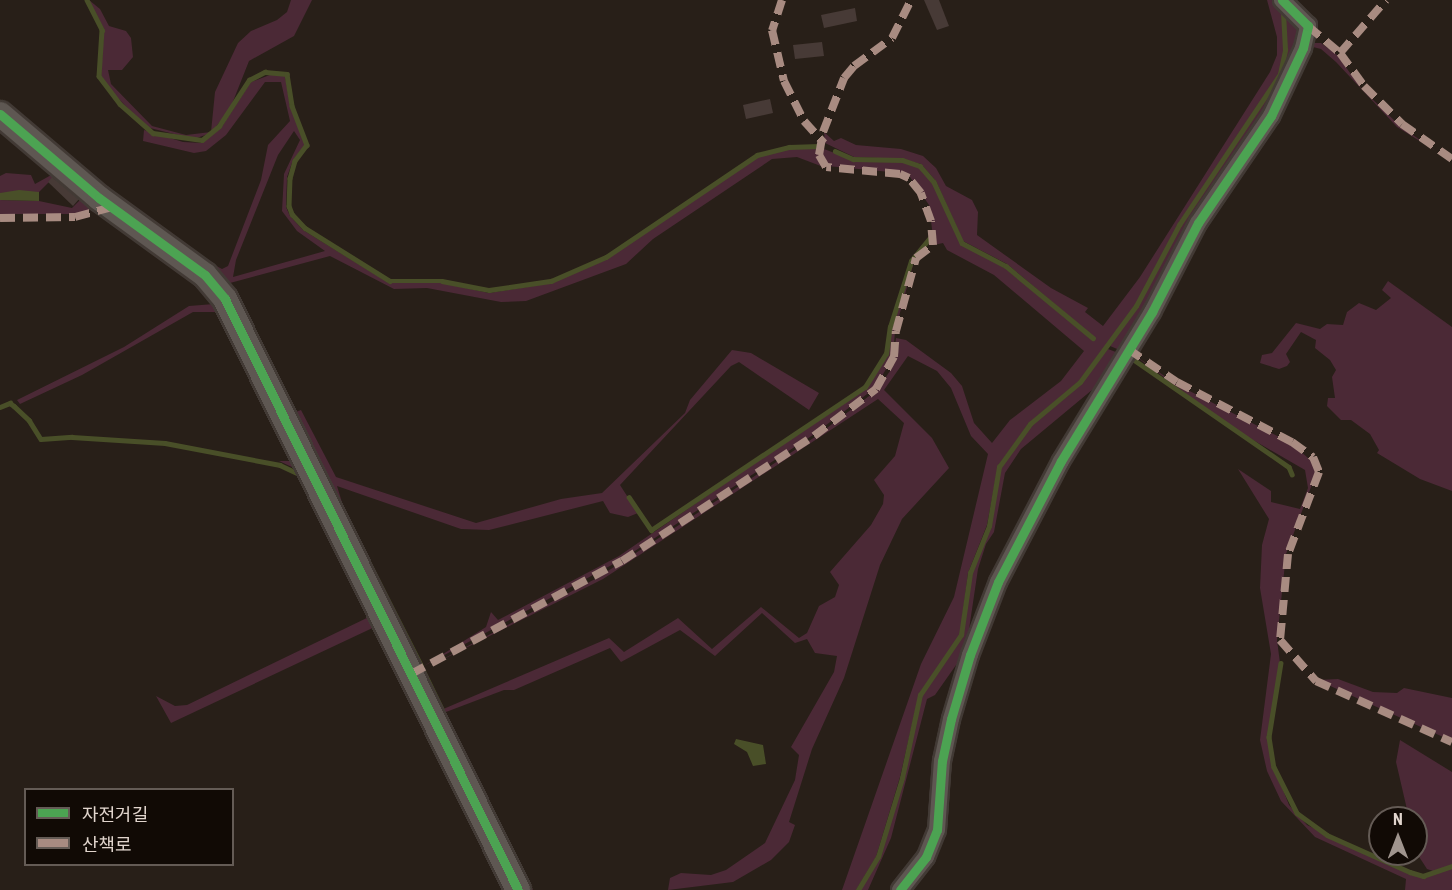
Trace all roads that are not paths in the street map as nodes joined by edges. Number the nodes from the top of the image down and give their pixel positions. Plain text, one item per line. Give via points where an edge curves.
1 (1282, 0) edge
2 (0, 114) edge
3 (518, 890) edge
4 (900, 890) edge

1 - 4 street via 1308,26 1304,48 1270,116 1198,223 1152,312 1061,461 998,582 951,719 942,761 937,830 926,857
2 - 3 street via 99,198 205,275 225,299

